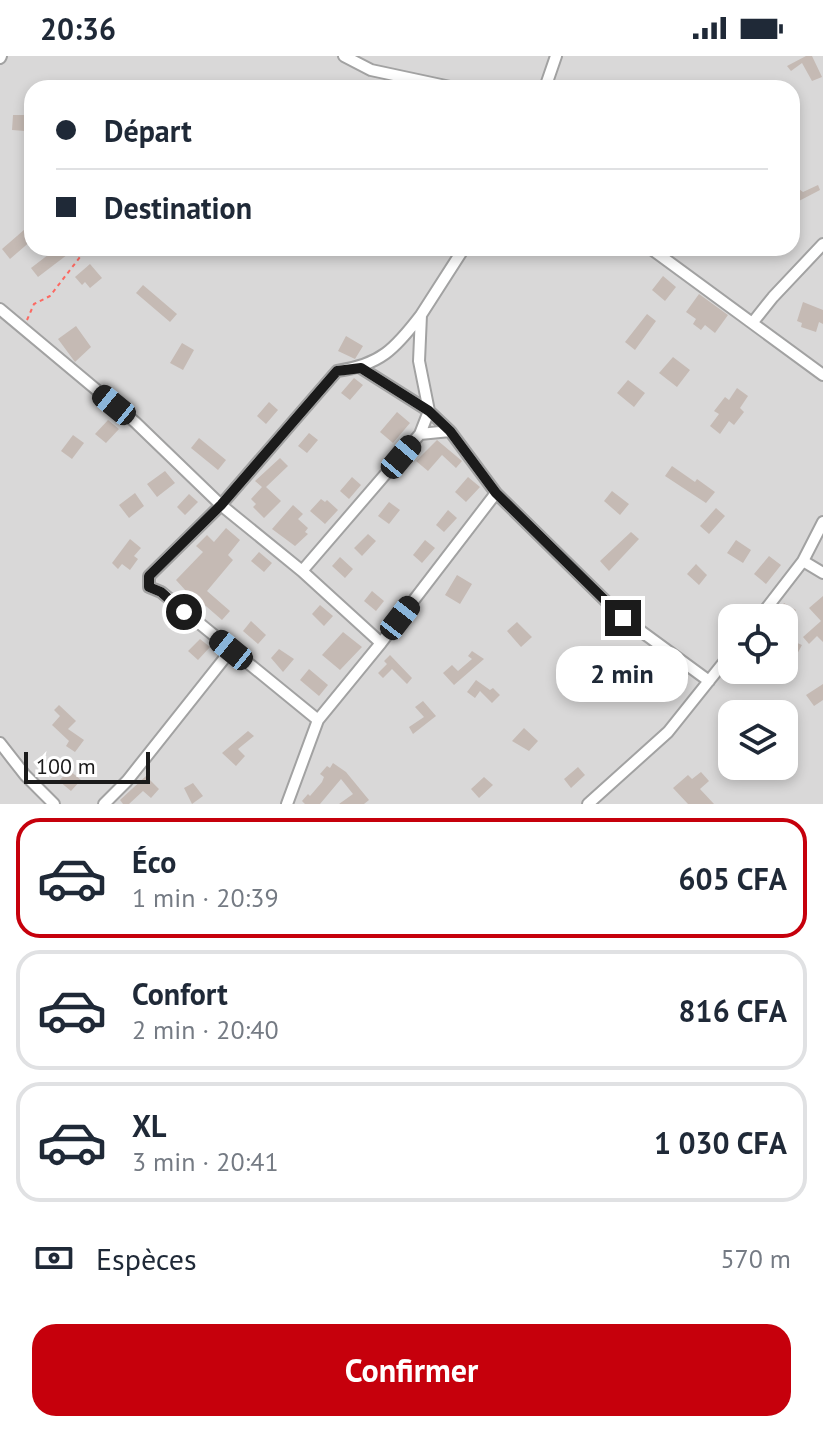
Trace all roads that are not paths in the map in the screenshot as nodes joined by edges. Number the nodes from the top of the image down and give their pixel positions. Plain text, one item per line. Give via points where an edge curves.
1 (344, 56) edge
2 (556, 56) edge
3 (418, 80) edge
4 (548, 80) edge
5 (823, 244) edge
6 (459, 256) edge
7 (661, 256) edge
8 (0, 309) edge
9 (421, 315) junction
10 (753, 322) junction
11 (361, 368) junction
12 (823, 375) edge
13 (429, 411) junction
14 (450, 431) junction
15 (420, 434) junction
16 (496, 493) junction
17 (221, 505) junction
18 (823, 522) edge
19 (803, 561) junction
20 (302, 571) junction
21 (823, 573) edge
22 (770, 604) edge
23 (381, 643) junction
24 (231, 650) junction
25 (718, 670) edge
26 (709, 681) junction
27 (318, 720) junction
28 (0, 743) edge
29 (54, 804) edge
30 (104, 804) edge
31 (287, 804) edge
32 (588, 804) edge

1 - 3 street via 371,70
2 - 4 street
5 - 10 street
6 - 9 street
7 - 10 street
8 - 17 street via 135,422
9 - 11 street via 397,347
9 - 13 street via 419,361
10 - 12 street
11 - 13 street
11 - 17 street via 337,371
13 - 14 street
13 - 15 street
14 - 15 street
14 - 16 street
15 - 20 street
16 - 23 street
16 - 26 street via 623,618
17 - 20 street
17 - 24 street via 147,582
18 - 19 street
19 - 21 street
19 - 22 street
20 - 23 street
23 - 27 street
24 - 27 street
24 - 30 street
25 - 26 street
26 - 32 street via 668,732
27 - 31 street
28 - 29 street

